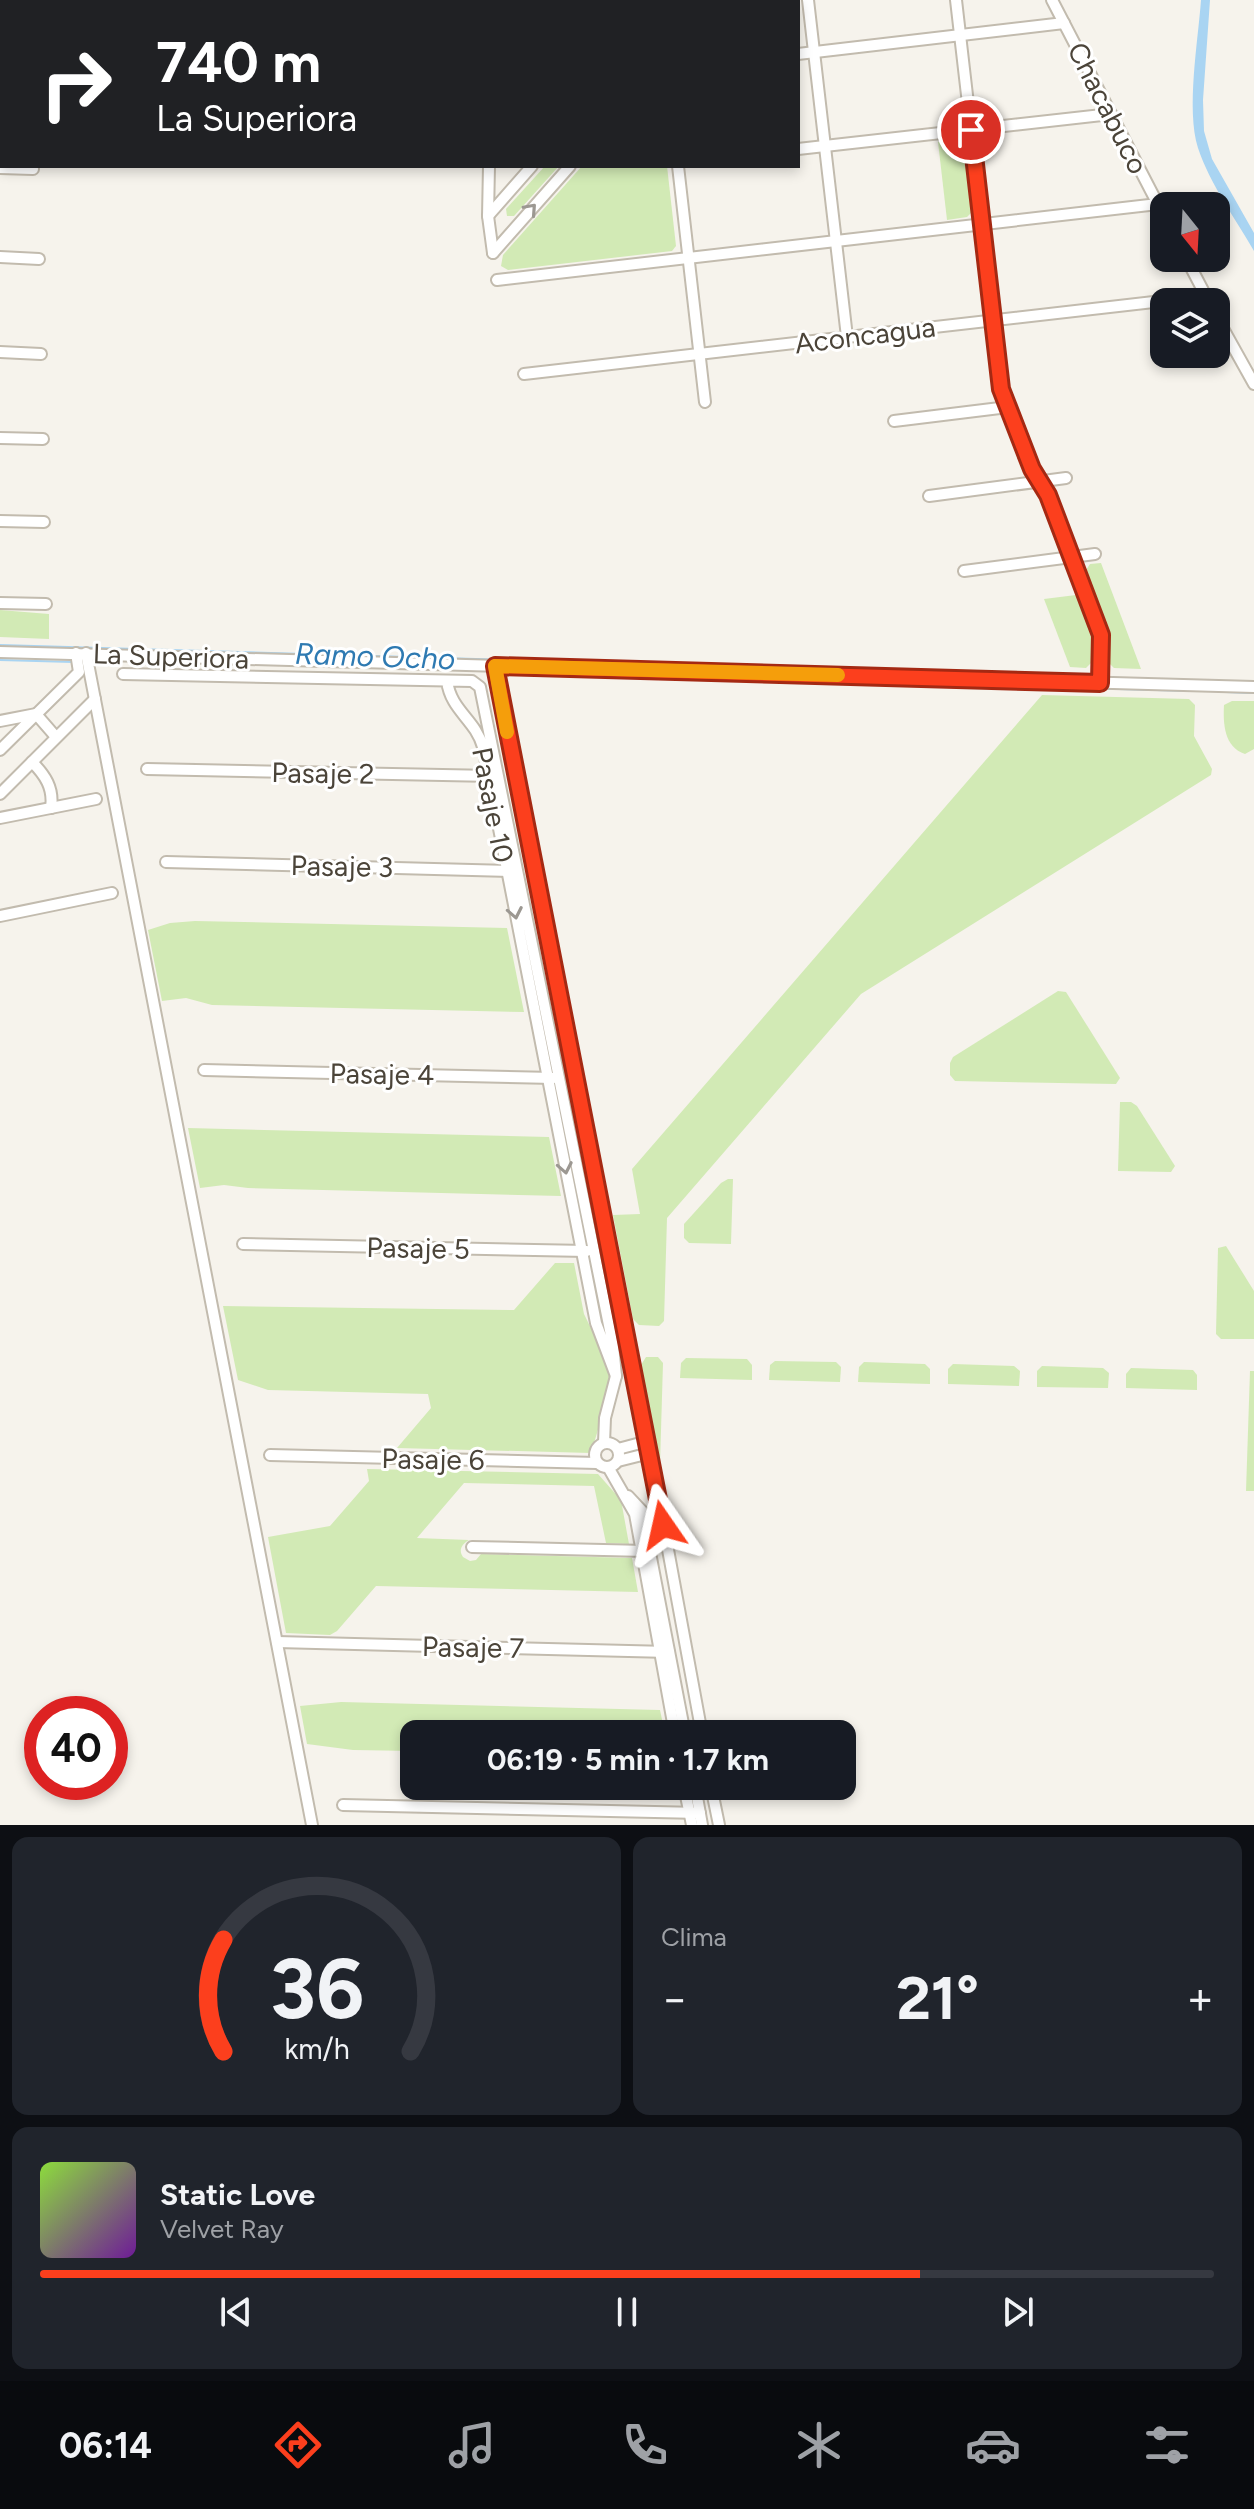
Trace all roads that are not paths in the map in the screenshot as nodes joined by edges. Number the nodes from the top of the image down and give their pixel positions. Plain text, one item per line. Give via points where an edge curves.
1 (808, 0) edge
2 (956, 0) edge
3 (1052, 0) edge
4 (1064, 23) junction
5 (961, 35) junction
6 (814, 52) junction
7 (800, 54) edge
8 (1111, 114) junction
9 (971, 130) junction
10 (825, 146) junction
11 (800, 149) edge
12 (0, 168) edge
13 (33, 168) edge
14 (489, 168) edge
15 (530, 168) edge
16 (568, 168) edge
17 (678, 168) edge
18 (1152, 192) edge
19 (1150, 205) edge
20 (488, 216) junction
21 (982, 224) junction
22 (836, 241) junction
23 (0, 257) edge
24 (688, 258) junction
25 (39, 259) dead end
26 (497, 280) dead end
27 (1150, 305) edge
28 (993, 321) junction
29 (847, 337) junction
30 (1230, 341) edge
31 (0, 352) edge
32 (41, 354) dead end
33 (699, 354) junction
34 (524, 374) dead end
35 (1254, 384) edge
36 (705, 402) dead end
37 (1008, 407) junction
38 (894, 421) dead end
39 (0, 438) edge
40 (43, 439) dead end
41 (1066, 478) dead end
42 (1040, 482) junction
43 (929, 496) dead end
44 (0, 521) edge
45 (44, 522) dead end
46 (1095, 554) dead end
47 (1071, 557) junction
48 (964, 571) dead end
49 (0, 603) edge
50 (46, 604) dead end
51 (0, 652) edge
52 (81, 653) junction
53 (495, 666) junction
54 (123, 674) dead end
55 (447, 681) junction
56 (1100, 683) junction
57 (1254, 687) edge
58 (95, 699) junction
59 (36, 714) junction
60 (0, 721) edge
61 (56, 737) junction
62 (0, 750) edge
63 (32, 762) junction
64 (147, 769) dead end
65 (494, 776) junction
66 (0, 794) edge
67 (96, 799) dead end
68 (51, 808) junction
69 (0, 818) edge
70 (166, 862) dead end
71 (512, 870) junction
72 (112, 893) dead end
73 (0, 916) edge
74 (204, 1070) dead end
75 (554, 1078) junction
76 (243, 1244) dead end
77 (587, 1252) junction
78 (604, 1443) junction
79 (649, 1447) junction
80 (270, 1455) dead end
81 (610, 1460) junction
82 (472, 1547) dead end
83 (646, 1551) junction
84 (277, 1642) junction
85 (664, 1652) junction
86 (673, 1720) edge
87 (681, 1720) edge
88 (699, 1720) edge
89 (689, 1800) edge
90 (694, 1800) edge
91 (714, 1800) edge
92 (343, 1805) dead end
93 (694, 1812) junction
94 (312, 1825) edge
95 (692, 1825) edge
96 (702, 1825) edge
97 (719, 1825) edge

1 - 6 street
2 - 5 street
3 - 4 street, Chacabuco
4 - 5 street
4 - 8 street, Chacabuco
5 - 6 street
5 - 9 street
6 - 7 street
6 - 10 street
8 - 9 street
8 - 18 street, Chacabuco
9 - 10 street
9 - 21 street
10 - 11 street
10 - 22 street
12 - 13 street
14 - 20 street
15 - 20 street
20 -> 16 street via 493,253
17 - 24 street
19 - 21 street
21 - 22 street
21 - 28 street
22 - 24 street
22 - 29 street
23 - 25 street
24 - 26 street
24 - 33 street
27 - 28 street, Aconcagua
28 - 29 street, Aconcagua
28 - 37 street
29 - 33 street, Aconcagua
30 - 35 street
31 - 32 street
33 - 34 street, Aconcagua
33 - 36 street
37 - 38 street
37 - 42 street
39 - 40 street
41 - 42 street
42 - 43 street
42 - 47 street
44 - 45 street
46 - 47 street
47 - 48 street
47 - 56 street via 1101,635
49 - 50 street
51 - 52 street, La Superiora
52 - 53 street, La Superiora
52 - 58 street
52 - 59 street via 79,672
53 - 56 street, La Superiora
53 - 79 street
54 - 55 street
55 - 65 street, Pasaje 10 via 451,700 479,731
55 - 65 street, Pasaje 10 via 472,681 480,687
56 - 57 street, La Superiora
58 - 61 street
58 - 84 street
59 - 60 street
59 - 61 street
59 - 62 street
61 - 63 street
63 - 66 street
63 - 68 street via 47,780
64 - 65 street, Pasaje 2
65 - 71 street, Pasaje 10
67 - 68 street
68 - 69 street
70 - 71 street, Pasaje 3
71 - 75 street, Pasaje 10
72 - 73 street
74 - 75 street, Pasaje 4
75 - 77 street, Pasaje 10
76 - 77 street, Pasaje 5
77 - 78 street, Pasaje 10 via 613,1345 616,1376
78 - 81 street via 612,1444
78 - 81 street, Pasaje 10 via 595,1451
79 - 81 street, Pasaje 6
79 - 88 street
80 - 81 street, Pasaje 6
81 - 83 street
82 - 83 street
83 - 85 street
84 - 85 street, Pasaje 7
84 - 94 street
85 - 86 street
85 - 87 street
89 - 93 street
90 - 93 street
91 - 97 street
92 - 93 street
93 - 95 street
93 - 96 street

